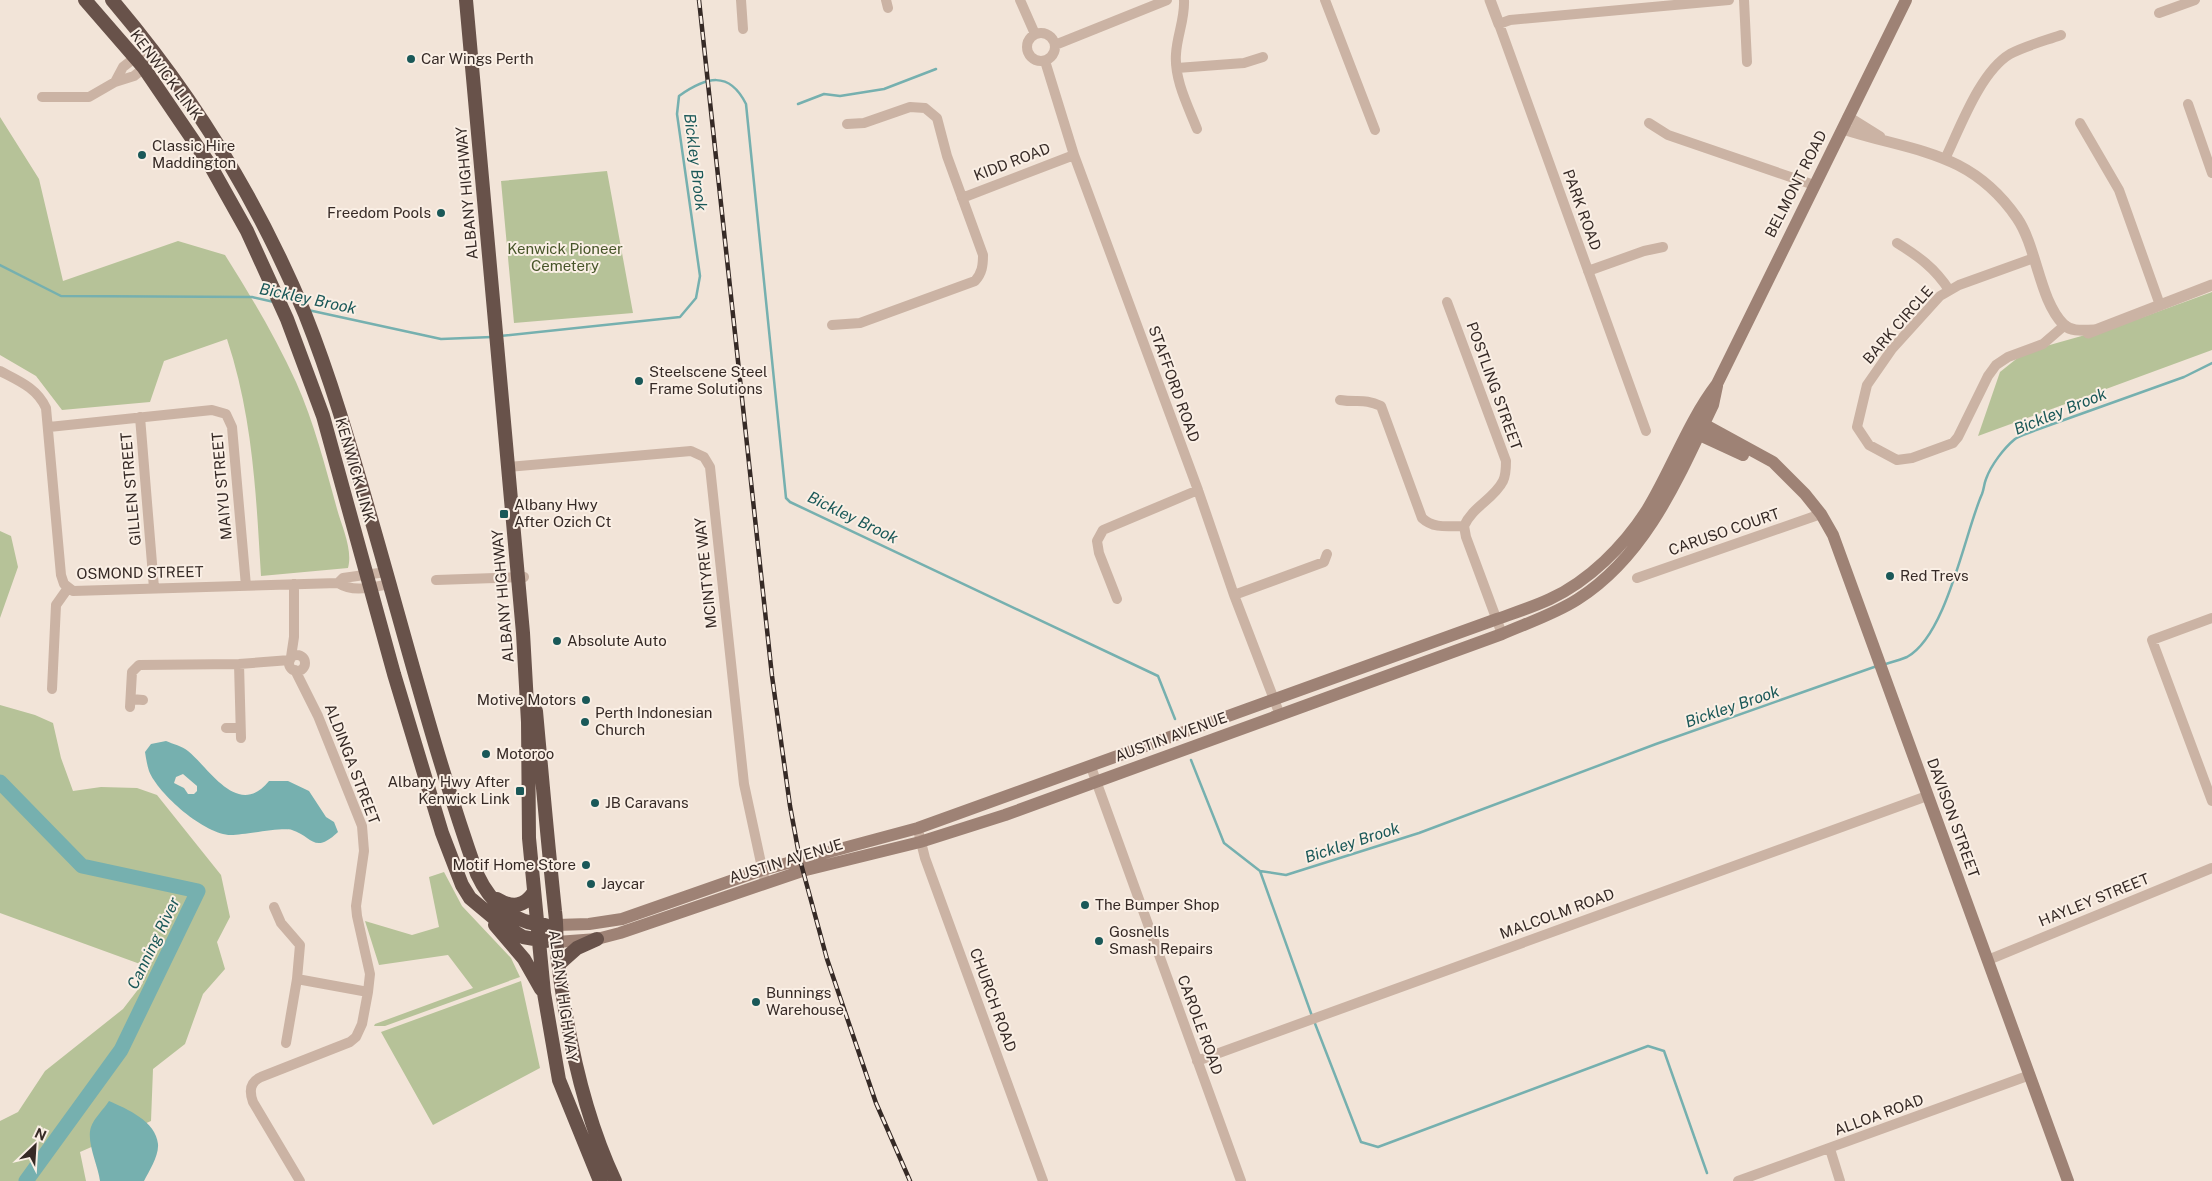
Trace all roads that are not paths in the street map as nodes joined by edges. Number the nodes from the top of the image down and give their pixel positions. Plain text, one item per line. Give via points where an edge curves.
1 (85, 0) edge
2 (112, 0) edge
3 (466, 0) edge
4 (474, 0) edge
5 (741, 0) edge
6 (1020, 0) edge
7 (1167, 0) edge
8 (1184, 0) edge
9 (1326, 0) edge
10 (1490, 0) edge
11 (1730, 0) edge
12 (1744, 0) edge
13 (1906, 0) edge
14 (2196, 0) edge
15 (2159, 13) dead end
16 (1499, 24) junction
17 (744, 29) dead end
18 (1035, 34) junction
19 (2061, 35) dead end
20 (1055, 45) junction
21 (154, 51) junction
22 (1263, 57) dead end
23 (1044, 61) junction
24 (139, 62) junction
25 (1747, 62) dead end
26 (1177, 68) junction
27 (42, 97) dead end
28 (2188, 104) dead end
29 (2080, 122) dead end
30 (1649, 123) dead end
31 (1845, 123) junction
32 (847, 124) dead end
33 (1197, 128) dead end
34 (1375, 130) dead end
35 (1074, 155) junction
36 (1945, 158) junction
37 (2212, 173) edge
38 (1814, 185) junction
39 (962, 198) junction
40 (1896, 243) dead end
41 (1663, 247) dead end
42 (2034, 258) junction
43 (1588, 271) junction
44 (2212, 285) edge
45 (1949, 290) junction
46 (1447, 302) dead end
47 (2160, 305) junction
48 (499, 325) junction
49 (832, 326) dead end
50 (2062, 328) junction
51 (0, 371) edge
52 (1340, 400) dead end
53 (140, 417) junction
54 (49, 426) junction
55 (1697, 427) junction
56 (1646, 430) dead end
57 (511, 467) junction
58 (1198, 490) junction
59 (1821, 514) junction
60 (1464, 526) junction
61 (1327, 554) dead end
62 (521, 577) junction
63 (388, 578) junction
64 (1637, 578) dead end
65 (436, 580) dead end
66 (368, 581) junction
67 (294, 584) junction
68 (246, 586) junction
69 (68, 588) junction
70 (154, 588) junction
71 (1234, 595) junction
72 (1117, 599) dead end
73 (2212, 618) edge
74 (1497, 619) junction
75 (1502, 634) junction
76 (295, 663) junction
77 (239, 664) junction
78 (52, 689) dead end
79 (143, 700) dead end
80 (1275, 700) junction
81 (1280, 715) junction
82 (226, 728) dead end
83 (1091, 767) junction
84 (1096, 782) junction
85 (1927, 796) junction
86 (2212, 801) edge
87 (918, 828) junction
88 (920, 842) junction
89 (2212, 868) edge
90 (764, 876) junction
91 (484, 888) junction
92 (534, 892) junction
93 (470, 898) junction
94 (274, 906) dead end
95 (537, 924) junction
96 (556, 926) junction
97 (597, 939) junction
98 (538, 941) junction
99 (557, 942) junction
100 (1988, 960) junction
101 (559, 964) junction
102 (297, 979) junction
103 (368, 992) junction
104 (544, 993) junction
105 (286, 1043) dead end
106 (1197, 1061) junction
107 (2030, 1075) junction
108 (1830, 1149) junction
109 (300, 1181) edge
110 (600, 1181) edge
111 (615, 1181) edge
112 (1043, 1181) edge
113 (1241, 1181) edge
114 (1738, 1181) edge
115 (1840, 1181) edge
116 (2068, 1181) edge

1 - 24 highway, KENWICK LINK
2 - 21 highway, KENWICK LINK
3 - 48 highway, ALBANY HIGHWAY
4 - 48 highway, ALBANY HIGHWAY
5 - 17 street
6 - 18 street
7 - 20 street
8 - 26 street
9 - 34 street
10 - 16 street, PARK ROAD
11 - 16 street via 1510,20
12 - 25 street
13 - 31 main road, BELMONT ROAD
14 - 15 street
16 - 43 street, PARK ROAD
18 - 20 street via 1048,35
18 - 23 street via 1027,44 1029,54
19 - 36 street via 2014,52 1994,67 1982,84
20 - 23 street via 1053,55
21 - 24 street
21 - 63 highway, KENWICK LINK via 203,119 234,170 280,259 326,370
22 - 26 street via 1244,62
23 - 35 street, STAFFORD ROAD
24 - 27 street via 134,76 114,82 89,97
24 - 66 highway, KENWICK LINK via 220,181 287,319 323,416
26 - 33 street
28 - 37 street
29 - 47 street via 2119,190
30 - 38 street via 1668,136
31 - 36 street
31 - 38 main road, BELMONT ROAD
32 - 39 street via 864,123 910,106 925,108 937,118
35 - 39 street, KIDD ROAD
35 - 58 street, STAFFORD ROAD
36 - 42 street via 1965,167 2002,197 2018,220
38 - 55 main road, BELMONT ROAD via 1717,384 1713,406
39 - 49 street via 983,255 983,266 975,281 860,323
40 - 45 street via 1927,262
41 - 43 street via 1644,250
42 - 45 street, BARK CIRCLE
42 - 50 street via 2050,301 2052,320
43 - 56 street, PARK ROAD
44 - 47 street
45 - 50 street, BARK CIRCLE via 1892,349 1867,385 1857,427 1868,445 1897,460 1953,443 1996,365 2043,344
46 - 60 street, POSTLING STREET via 1506,461 1500,487 1468,515
47 - 50 street via 2081,337 2073,337
48 - 57 highway, ALBANY HIGHWAY
51 - 54 street, OSMOND STREET via 24,383 42,398
52 - 60 street via 1369,400 1381,406 1422,518 1438,527
53 - 54 street, MAIYU STREET
53 - 68 street, MAIYU STREET via 212,410 226,414 230,419
53 - 70 street, GILLEN STREET
54 - 69 street, OSMOND STREET via 61,576
55 - 59 main road, DAVISON STREET via 1787,478
55 - 74 main road, AUSTIN AVENUE via 1643,515 1600,565 1551,598
55 - 75 main road, AUSTIN AVENUE via 1646,534 1623,561 1577,600
57 - 62 highway, ALBANY HIGHWAY
57 - 90 street, MCINTYRE WAY via 691,451 704,458 710,467 744,784
58 - 71 street, STAFFORD ROAD
58 - 72 street via 1103,530 1097,541 1099,554
59 - 64 street, CARUSO COURT
59 - 85 main road, DAVISON STREET via 1833,535
60 - 74 street
61 - 71 street via 1324,562
62 - 65 street
62 - 92 highway, ALBANY HIGHWAY via 527,688 529,838
62 - 96 highway, ALBANY HIGHWAY
63 - 66 street, OSMOND STREET
63 - 91 highway, KENWICK LINK via 467,846
66 - 67 street, OSMOND STREET via 346,588 338,583
66 - 93 highway, KENWICK LINK via 442,833
67 - 68 street, OSMOND STREET
67 - 76 street, ALDINGA STREET
68 - 70 street, OSMOND STREET
69 - 70 street, OSMOND STREET via 77,592
69 - 78 street via 56,605
71 - 80 street, STAFFORD ROAD
73 - 86 street via 2152,640
74 - 75 street
74 - 80 main road, AUSTIN AVENUE
75 - 81 main road, AUSTIN AVENUE
76 - 77 street
76 - 103 street, ALDINGA STREET via 362,826 364,850 356,906 370,974
77 - 79 street via 139,665 132,672 130,703
77 - 82 street via 240,733
80 - 81 street, STAFFORD ROAD
80 - 83 main road, AUSTIN AVENUE
81 - 84 main road, AUSTIN AVENUE
83 - 84 street, CAROLE ROAD
83 - 87 main road, AUSTIN AVENUE
84 - 88 main road, AUSTIN AVENUE
84 - 106 street, CAROLE ROAD
85 - 100 main road, DAVISON STREET
85 - 106 street, MALCOLM ROAD
87 - 88 street, CHURCH ROAD
87 - 90 main road, AUSTIN AVENUE
88 - 90 main road, AUSTIN AVENUE via 802,871
88 - 112 street, CHURCH ROAD
89 - 100 street, HAYLEY STREET
90 - 96 main road, AUSTIN AVENUE via 622,920
90 - 97 main road, AUSTIN AVENUE
91 - 92 highway via 511,906 525,902
91 - 95 highway, KENWICK LINK via 492,900 511,915
92 - 95 highway, ALBANY HIGHWAY
93 - 98 highway, KENWICK LINK via 500,923 523,937
93 - 104 highway via 524,958
94 - 102 street via 281,923 300,945
95 - 96 highway, KENWICK LINK
95 - 98 highway, ALBANY HIGHWAY
96 - 99 highway, ALBANY HIGHWAY
97 - 99 main road, AUSTIN AVENUE
97 - 101 highway via 577,948
98 - 99 highway, KENWICK LINK
98 - 104 highway, ALBANY HIGHWAY
99 - 101 highway, ALBANY HIGHWAY
100 - 107 main road, DAVISON STREET
101 - 111 highway, ALBANY HIGHWAY via 582,1086 603,1155
102 - 103 street
102 - 105 street
103 - 109 street, ALDINGA STREET via 359,1031 350,1042 261,1076 251,1087 253,1102
104 - 110 highway, ALBANY HIGHWAY via 559,1080
106 - 113 street, CAROLE ROAD
107 - 108 street, ALLOA ROAD
107 - 116 main road, DAVISON STREET
108 - 114 street, ALLOA ROAD
108 - 115 street

